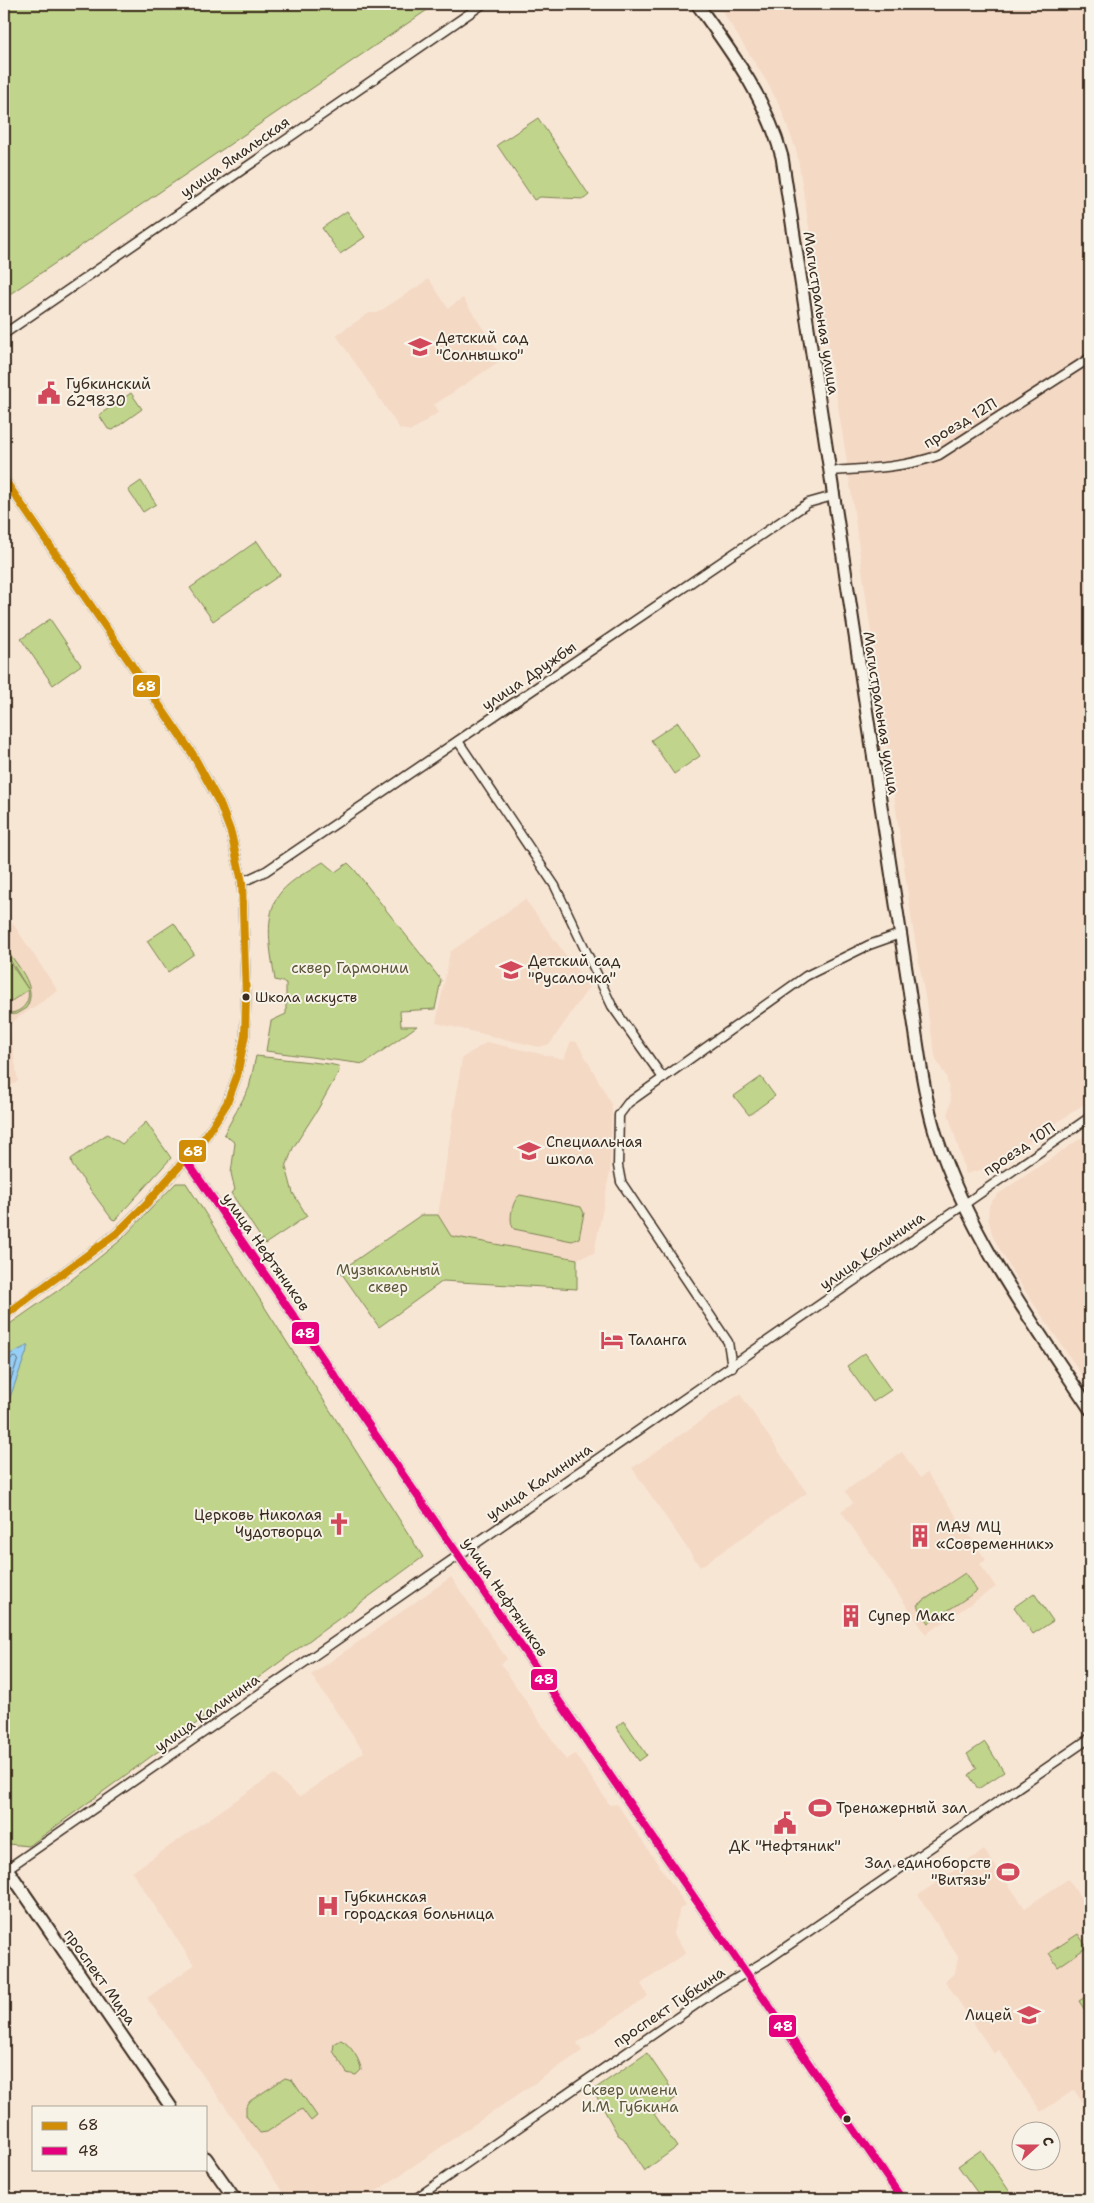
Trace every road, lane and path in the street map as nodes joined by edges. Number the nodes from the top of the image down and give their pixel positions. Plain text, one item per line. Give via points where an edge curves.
1 (483, 4) edge
2 (697, 4) edge
3 (4, 334) edge
4 (1090, 358) edge
5 (829, 471) junction
6 (4, 479) edge
7 (833, 496) junction
8 (458, 741) junction
9 (242, 882) junction
10 (900, 934) junction
11 (663, 1078) junction
12 (1090, 1117) edge
13 (186, 1160) junction
14 (964, 1203) junction
15 (4, 1316) edge
16 (732, 1367) junction
17 (1090, 1409) edge
18 (458, 1553) junction
19 (1090, 1738) edge
20 (5, 1868) edge
21 (745, 1972) junction
22 (170, 2106) edge
23 (208, 2161) edge
24 (235, 2199) edge
25 (415, 2199) edge
26 (902, 2199) edge

1 - 3 street, улица Ямальская
2 - 5 main road, Магистральная улица via 753,85 776,134 786,176
4 - 5 street, проезд 12П via 939,455 864,470
5 - 7 main road, Магистральная улица
6 - 9 street via 207,778 226,818
7 - 8 street, улица Дружбы via 808,503
7 - 10 main road, Магистральная улица
8 - 9 street, улица Дружбы via 266,872
8 - 11 street via 555,886 612,1006
9 - 13 street via 246,998 241,1062 233,1090 221,1114
10 - 11 street via 869,945 810,974
10 - 14 main road, Магистральная улица via 928,1102 936,1134
11 - 16 street via 628,1103 619,1115 618,1175 728,1342
12 - 14 street, проезд 10П
13 - 15 street via 116,1234
13 - 18 street, улица Нефтяников
14 - 16 street, улица Калинина
14 - 17 main road, Магистральная улица via 1006,1283
16 - 18 street, улица Калинина
18 - 20 street, улица Калинина
18 - 21 street, улица Нефтяников
19 - 21 street, проспект Губкина
20 - 22 main road, проспект Мира
21 - 25 street, проспект Губкина
21 - 26 street, улица Нефтяников
23 - 24 main road

